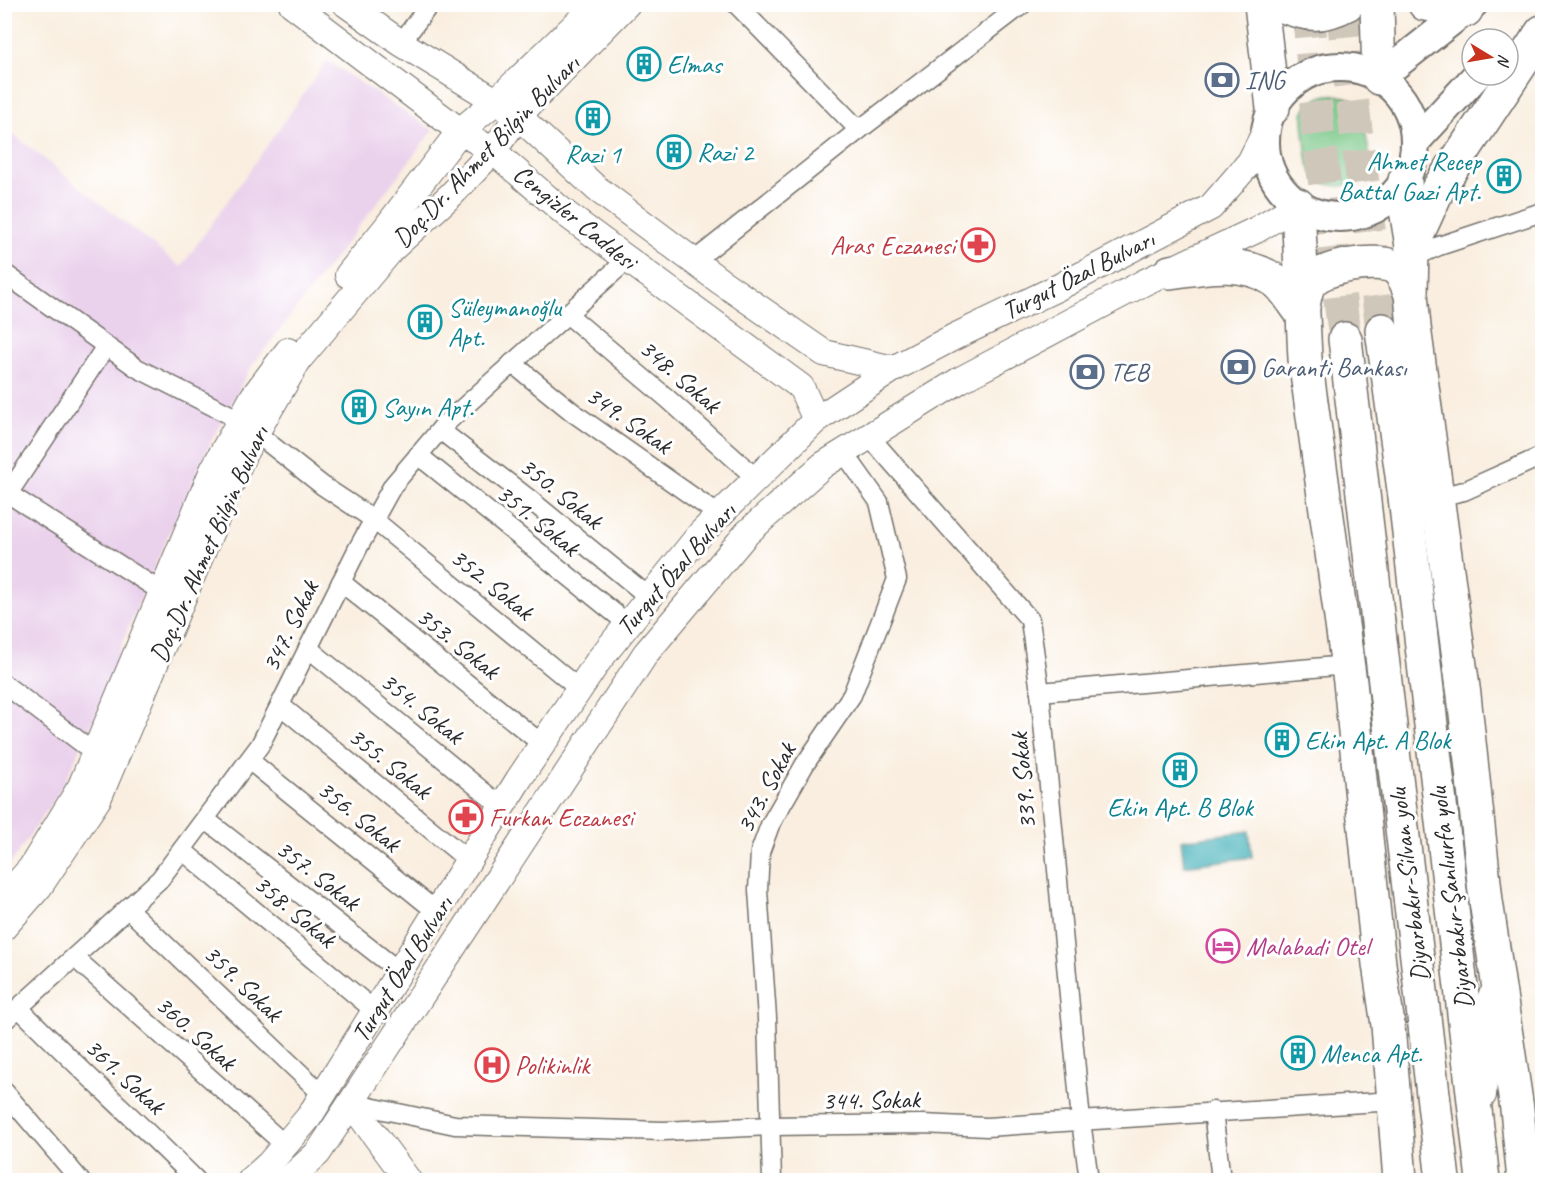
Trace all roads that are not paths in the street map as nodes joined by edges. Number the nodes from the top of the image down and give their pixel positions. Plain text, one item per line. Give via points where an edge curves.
1 (292, 4) edge
2 (346, 4) edge
3 (430, 4) edge
4 (597, 4) edge
5 (627, 4) edge
6 (736, 4) edge
7 (1023, 4) edge
8 (1261, 4) edge
9 (1278, 4) edge
10 (1347, 4) edge
11 (1377, 4) edge
12 (1425, 4) edge
13 (1469, 7) edge
14 (1542, 31) edge
15 (401, 43) junction
16 (1520, 45) edge
17 (1379, 78) junction
18 (1466, 87) edge
19 (496, 101) junction
20 (518, 116) junction
21 (1269, 120) junction
22 (859, 130) junction
23 (460, 131) junction
24 (1415, 142) junction
25 (493, 151) junction
26 (1405, 180) junction
27 (1298, 205) junction
28 (1542, 212) edge
29 (1412, 252) junction
30 (627, 260) junction
31 (694, 261) junction
32 (1170, 272) junction
33 (4, 273) edge
34 (1411, 294) junction
35 (1301, 312) junction
36 (567, 314) junction
37 (1382, 330) tunnel mouth
38 (1345, 339) tunnel mouth
39 (106, 346) junction
40 (512, 363) junction
41 (893, 369) junction
42 (816, 420) junction
43 (248, 426) junction
44 (440, 430) junction
45 (869, 436) junction
46 (843, 451) junction
47 (418, 455) junction
48 (1542, 456) edge
49 (757, 479) junction
50 (6, 495) edge
51 (1437, 498) junction
52 (719, 515) junction
53 (373, 519) junction
54 (341, 582) junction
55 (162, 592) junction
56 (649, 597) junction
57 (627, 624) junction
58 (308, 648) junction
59 (1347, 665) junction
60 (4, 684) edge
61 (579, 689) junction
62 (1040, 692) junction
63 (280, 705) junction
64 (542, 744) junction
65 (95, 753) junction
66 (249, 760) junction
67 (502, 807) junction
68 (205, 819) junction
69 (182, 850) junction
70 (469, 861) junction
71 (4, 898) edge
72 (128, 909) junction
73 (437, 912) junction
74 (4, 927) edge
75 (1495, 956) junction
76 (75, 958) junction
77 (400, 972) junction
78 (19, 1008) junction
79 (375, 1011) junction
80 (4, 1021) edge
81 (4, 1091) edge
82 (323, 1095) junction
83 (1394, 1101) junction
84 (351, 1103) junction
85 (1213, 1111) junction
86 (1081, 1121) junction
87 (1436, 1122) junction
88 (771, 1126) junction
89 (1479, 1140) junction
90 (285, 1145) junction
91 (80, 1180) edge
92 (196, 1180) edge
93 (251, 1180) edge
94 (288, 1180) edge
95 (408, 1180) edge
96 (772, 1180) edge
97 (1089, 1180) edge
98 (1221, 1180) edge
99 (1400, 1180) edge
100 (1436, 1180) edge
101 (1443, 1180) edge
102 (1483, 1180) edge
103 (1524, 1180) edge

1 - 23 main road, Cengizler Caddesi
2 - 15 main road, Cengizler Caddesi
3 - 15 street
4 - 19 main road, Doç.Dr. Ahmet Bilgin Bulvarı
5 - 20 main road, Doç.Dr. Ahmet Bilgin Bulvarı
6 - 22 street
7 - 22 street
8 - 21 highway
9 - 10 highway via 1319,15
11 - 17 highway
12 - 13 highway
13 - 17 main road
14 - 16 main road
14 - 29 highway via 1438,189
15 - 19 main road, Cengizler Caddesi
17 - 21 main road via 1340,67 1320,70 1285,91
17 - 24 main road via 1398,95 1411,118
18 - 24 main road
19 - 20 main road, Cengizler Caddesi
19 - 23 main road, Doç.Dr. Ahmet Bilgin Bulvarı
20 - 25 main road, Doç.Dr. Ahmet Bilgin Bulvarı
20 - 31 main road, Cengizler Caddesi via 596,188
21 - 27 main road via 1266,157 1272,176
21 - 41 main road, Turgut Özal Bulvarı via 1250,162 1211,207
22 - 31 street
23 - 25 main road, Cengizler Caddesi
23 - 43 main road, Doç.Dr. Ahmet Bilgin Bulvarı via 253,397
24 - 26 main road
25 - 30 main road, Cengizler Caddesi
25 - 43 main road, Doç.Dr. Ahmet Bilgin Bulvarı via 392,249
26 - 27 main road via 1381,206 1348,217 1314,213
26 - 29 highway
27 - 32 main road, Turgut Özal Bulvarı
27 - 35 highway
28 - 29 street
29 - 34 highway
30 - 36 street, 347. Sokak
30 - 42 main road, Cengizler Caddesi via 801,387
31 - 41 main road, Cengizler Caddesi via 824,353
32 - 35 highway via 1220,265 1251,270 1276,281
32 - 45 main road, Turgut Özal Bulvarı via 960,380
33 - 39 street, 352. Sokak
34 - 35 highway via 1403,276 1393,267 1358,262 1327,271 1310,283
34 - 51 highway
35 - 59 highway
36 - 40 street, 347. Sokak
36 - 49 street, 348. Sokak
37 - 89 highway, Diyarbakır-Şanlıurfa yolu
38 - 87 highway, Diyarbakır-Silvan yolu
39 - 43 street, 352. Sokak via 137,369
39 - 50 street
40 - 44 street, 347. Sokak
40 - 52 street, 349. Sokak via 575,414
41 - 42 main road, Turgut Özal Bulvarı
42 - 49 main road, Turgut Özal Bulvarı
43 - 53 street, 352. Sokak via 323,486
43 - 55 main road, Doç.Dr. Ahmet Bilgin Bulvarı via 213,470
43 - 74 main road, Doç.Dr. Ahmet Bilgin Bulvarı via 243,455 98,799 39,887
44 - 47 street, 347. Sokak
44 - 56 street, 350. Sokak
45 - 46 main road, Turgut Özal Bulvarı
45 - 62 street, 339. Sokak via 1030,620
46 - 84 main road, Turgut Özal Bulvarı via 747,533 646,653
46 - 88 street, 343. Sokak via 879,502 897,579 852,695 805,765 770,825 760,852 758,890
47 - 53 street, 347. Sokak via 393,484
47 - 57 street, 351. Sokak
48 - 51 street via 1464,491
49 - 52 main road, Turgut Özal Bulvarı
50 - 55 street
51 - 75 highway
52 - 56 main road, Turgut Özal Bulvarı
53 - 54 street, 347. Sokak
53 - 61 street, 352. Sokak
54 - 58 street, 347. Sokak
54 - 64 street, 353. Sokak
55 - 65 main road, Doç.Dr. Ahmet Bilgin Bulvarı
56 - 57 main road, Turgut Özal Bulvarı
57 - 61 main road, Turgut Özal Bulvarı
58 - 63 street, 347. Sokak
58 - 67 street, 354. Sokak
59 - 62 street
59 - 83 highway via 1389,1025
60 - 65 street
61 - 64 main road, Turgut Özal Bulvarı
62 - 86 street, 339. Sokak
63 - 66 street, 347. Sokak
63 - 70 street, 355. Sokak
64 - 67 main road, Turgut Özal Bulvarı
65 - 71 main road, Doç.Dr. Ahmet Bilgin Bulvarı via 81,786 37,859
66 - 68 street, 347. Sokak
66 - 73 street, 356. Sokak
67 - 70 main road, Turgut Özal Bulvarı
68 - 69 street, 347. Sokak
68 - 77 street, 357. Sokak
69 - 72 street, 347. Sokak via 160,879
69 - 79 street, 358. Sokak
70 - 73 main road, Turgut Özal Bulvarı
72 - 76 street, 347. Sokak
72 - 82 street, 359. Sokak
73 - 77 main road, Turgut Özal Bulvarı
75 - 89 main road
75 - 103 highway
76 - 78 street, 347. Sokak
76 - 90 street, 360. Sokak
77 - 79 main road, Turgut Özal Bulvarı
78 - 80 street, 347. Sokak
78 - 92 street, 361. Sokak
79 - 82 main road, Turgut Özal Bulvarı
81 - 91 street
82 - 90 main road, Turgut Özal Bulvarı
83 - 85 street, 344. Sokak
83 - 99 highway
84 - 88 street, 344. Sokak via 454,1125 664,1131
84 - 94 main road, Turgut Özal Bulvarı via 318,1153
84 - 95 main road
85 - 86 street, 344. Sokak
85 - 98 street
86 - 88 street, 344. Sokak via 987,1127
86 - 97 street, 339. Sokak
87 - 100 highway
87 - 101 highway, Diyarbakır-Silvan yolu
88 - 96 street, 343. Sokak
89 - 102 highway, Diyarbakır-Şanlıurfa yolu
90 - 93 main road, Turgut Özal Bulvarı

